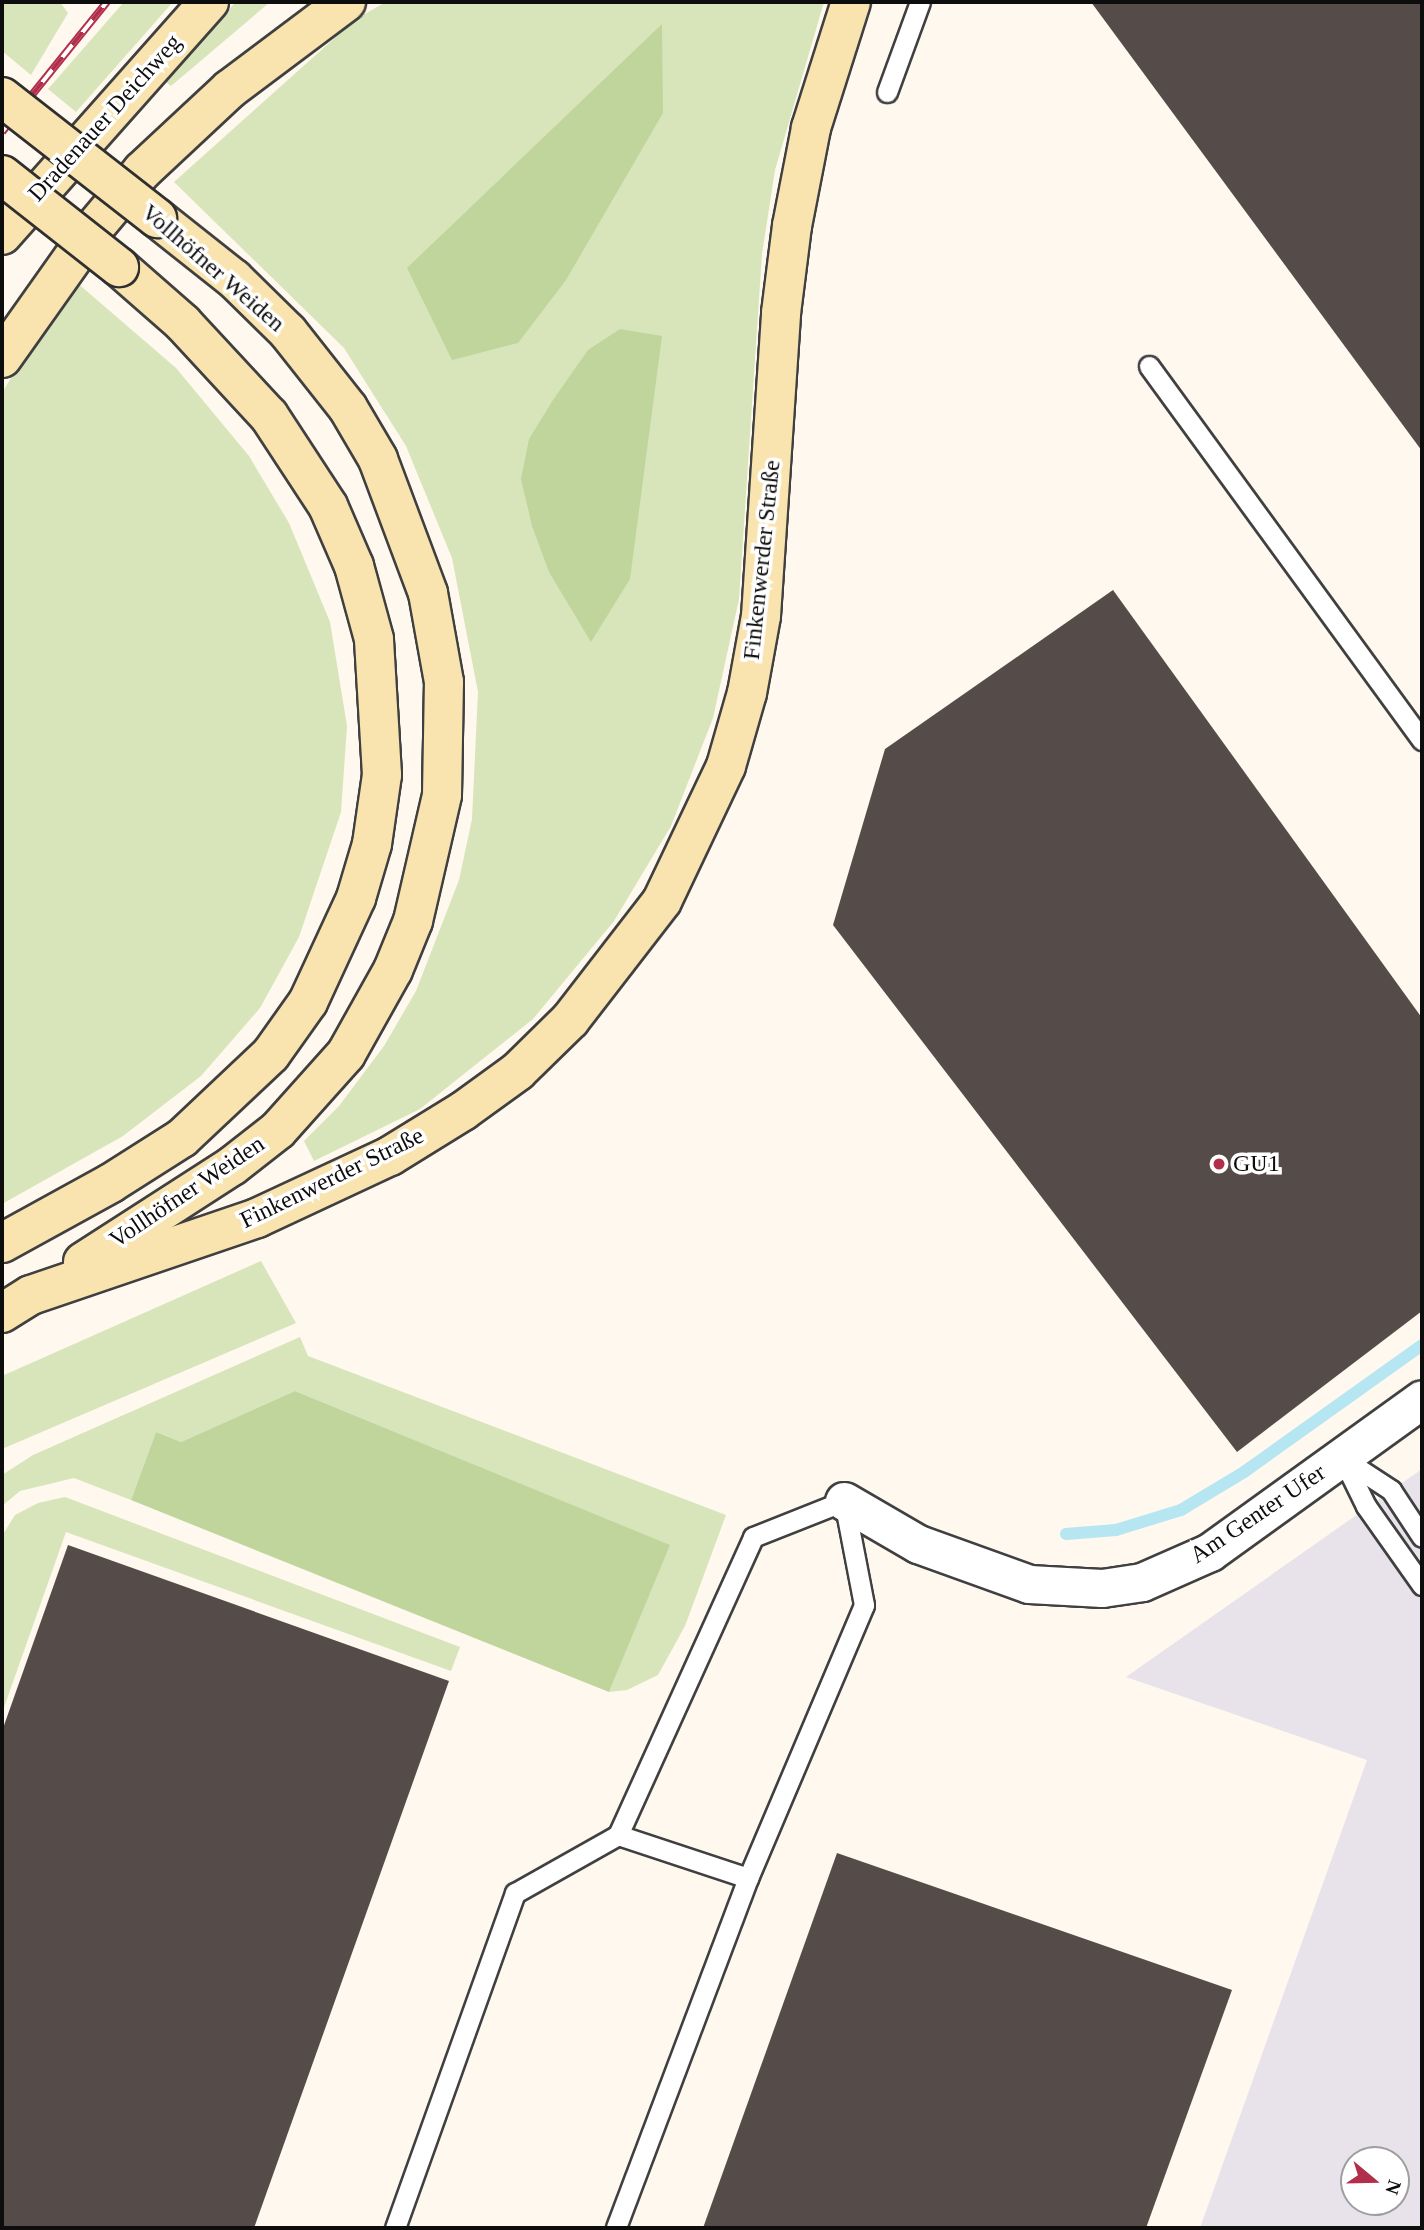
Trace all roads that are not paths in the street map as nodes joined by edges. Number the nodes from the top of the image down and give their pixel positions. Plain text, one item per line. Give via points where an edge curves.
1 (209, 2) edge
2 (346, 2) edge
3 (851, 2) edge
4 (920, 2) edge
5 (887, 92) dead end
6 (2, 97) edge
7 (2, 176) edge
8 (2, 234) edge
9 (2, 358) edge
10 (1149, 366) dead end
11 (1422, 740) edge
12 (2, 1243) edge
13 (16, 1304) edge
14 (1422, 1399) edge
15 (1342, 1457) junction
16 (844, 1501) junction
17 (1422, 1537) edge
18 (1422, 1585) edge
19 (618, 1835) junction
20 (748, 1878) junction
21 (395, 2228) edge
22 (616, 2228) edge

1 - 8 main road, Dradenauer Deichweg
2 - 9 main road via 230,89 142,171 94,228
3 - 13 main road, Finkenwerder Straße via 811,128 792,226 781,313 762,603 747,693 726,766 662,901 570,1020 517,1071 452,1118 390,1156 257,1218
4 - 5 lane
6 - 13 main road, Vollhöfner Weiden, bridge via 234,279 288,332 348,408 379,459 428,593 444,682 442,794 430,859 393,970 346,1054 278,1130 232,1166
7 - 12 main road, Vollhöfner Weiden, bridge via 120,267 183,323 262,407 301,459 355,566 374,639 382,775 372,844 356,898 308,1002 271,1054 182,1138 111,1184
10 - 11 lane
14 - 15 street, Am Genter Ufer
15 - 16 street, Am Genter Ufer via 1210,1552 1142,1581 1102,1588 1029,1584 991,1573 918,1544
15 - 17 lane via 1391,1490
15 - 18 lane via 1366,1506
16 - 19 lane via 753,1537
16 - 20 lane via 864,1605
19 - 20 lane
19 - 21 lane via 515,1893
20 - 22 lane

